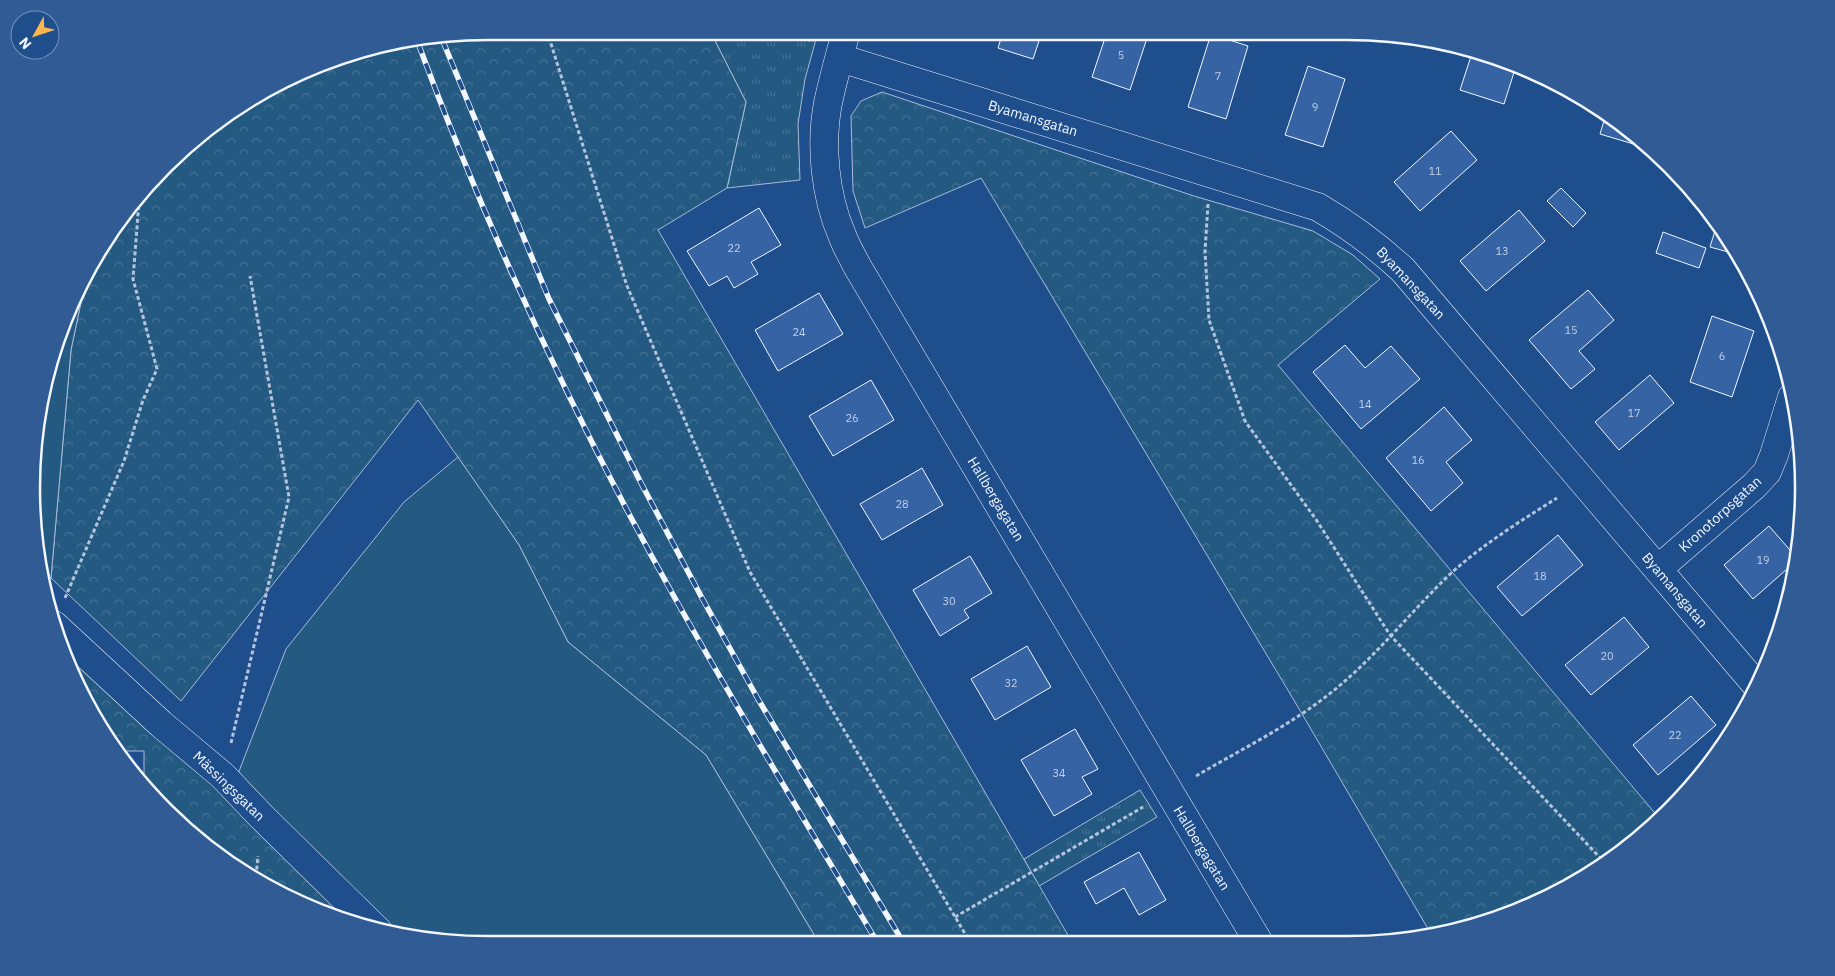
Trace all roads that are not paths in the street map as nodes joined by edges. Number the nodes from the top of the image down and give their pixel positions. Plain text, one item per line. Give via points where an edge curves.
1 (844, 40) edge
2 (840, 58) junction
3 (1788, 411) edge
4 (1658, 570) junction
5 (59, 616) edge
6 (1752, 680) edge
7 (366, 919) edge
8 (1255, 936) edge

1 - 2 street, Hallbergagatan
2 - 4 street, Byamansgatan via 1318,207 1348,224 1403,270
2 - 8 street, Hallbergagatan via 828,104 824,139 830,198 841,234 862,275
3 - 4 street, Kronotorpsgatan via 1766,472
4 - 6 street, Byamansgatan
5 - 7 street, Mässingsgatan via 161,724 223,776

